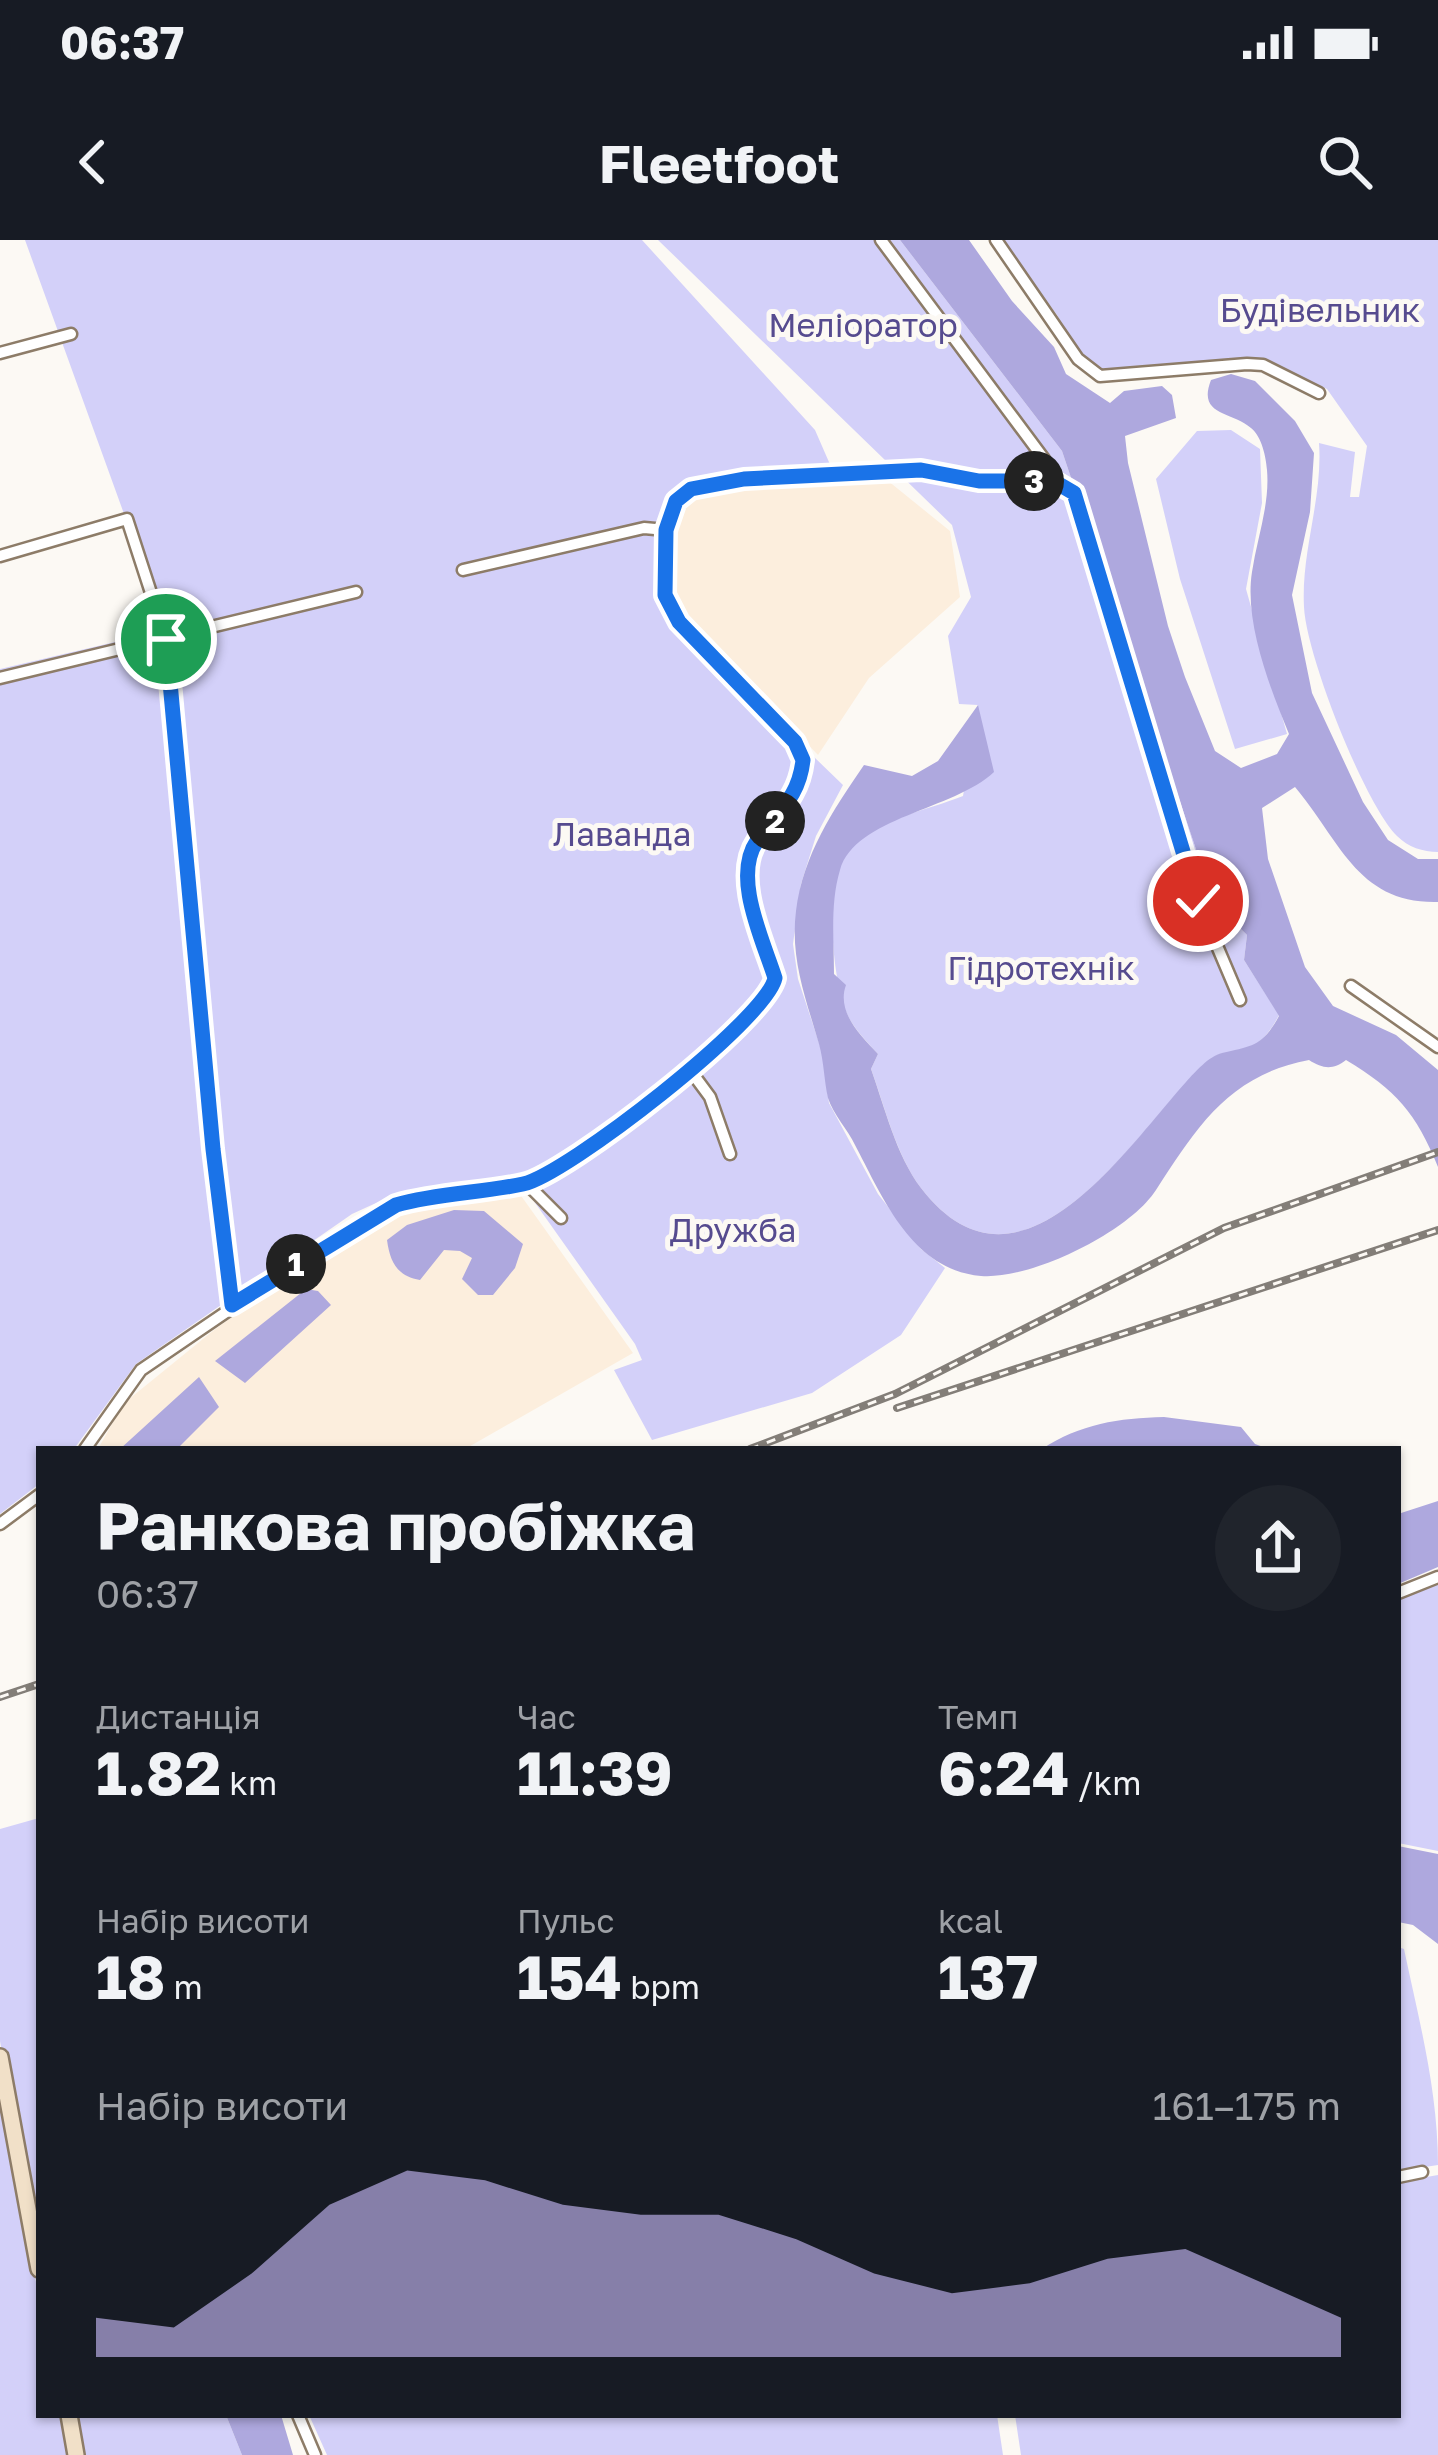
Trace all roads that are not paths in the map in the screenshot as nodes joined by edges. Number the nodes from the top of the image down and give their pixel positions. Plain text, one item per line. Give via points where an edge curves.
1 (880, 240) edge
2 (996, 240) edge
3 (71, 334) dead end
4 (0, 353) edge
5 (1319, 393) dead end
6 (1045, 476) junction
7 (666, 530) junction
8 (0, 556) edge
9 (463, 570) dead end
10 (356, 592) dead end
11 (166, 639) junction
12 (0, 678) edge
13 (1351, 986) dead end
14 (1240, 1000) dead end
15 (1438, 1047) edge
16 (690, 1070) junction
17 (730, 1154) dead end
18 (527, 1184) junction
19 (561, 1218) dead end
20 (232, 1305) junction
21 (88, 1446) edge
22 (36, 1497) edge
23 (0, 1524) edge
24 (1438, 1577) edge
25 (1401, 1592) edge
26 (0, 2057) edge
27 (1422, 2172) dead end
28 (1401, 2176) edge
29 (36, 2253) edge
30 (70, 2418) edge
31 (299, 2418) edge
32 (76, 2455) edge
33 (315, 2455) edge

1 - 6 street via 1044,459
2 - 5 street via 1078,359 1100,376 1262,365
3 - 4 street
6 - 7 street via 979,481 921,470 744,479 691,489 676,501
6 - 14 street via 1074,493 1198,901
7 - 9 street via 624,532
7 - 16 street via 665,595 679,622 795,742 803,760 790,805 755,843 747,866 772,992
8 - 11 street via 127,519
10 - 11 street
11 - 12 street
11 - 20 street
13 - 15 street
16 - 17 street via 710,1097
16 - 18 street
18 - 19 street
18 - 20 street via 396,1205
20 - 21 street via 141,1370
22 - 23 street
24 - 25 street
26 - 29 street
27 - 28 street
30 - 32 street
31 - 33 street

